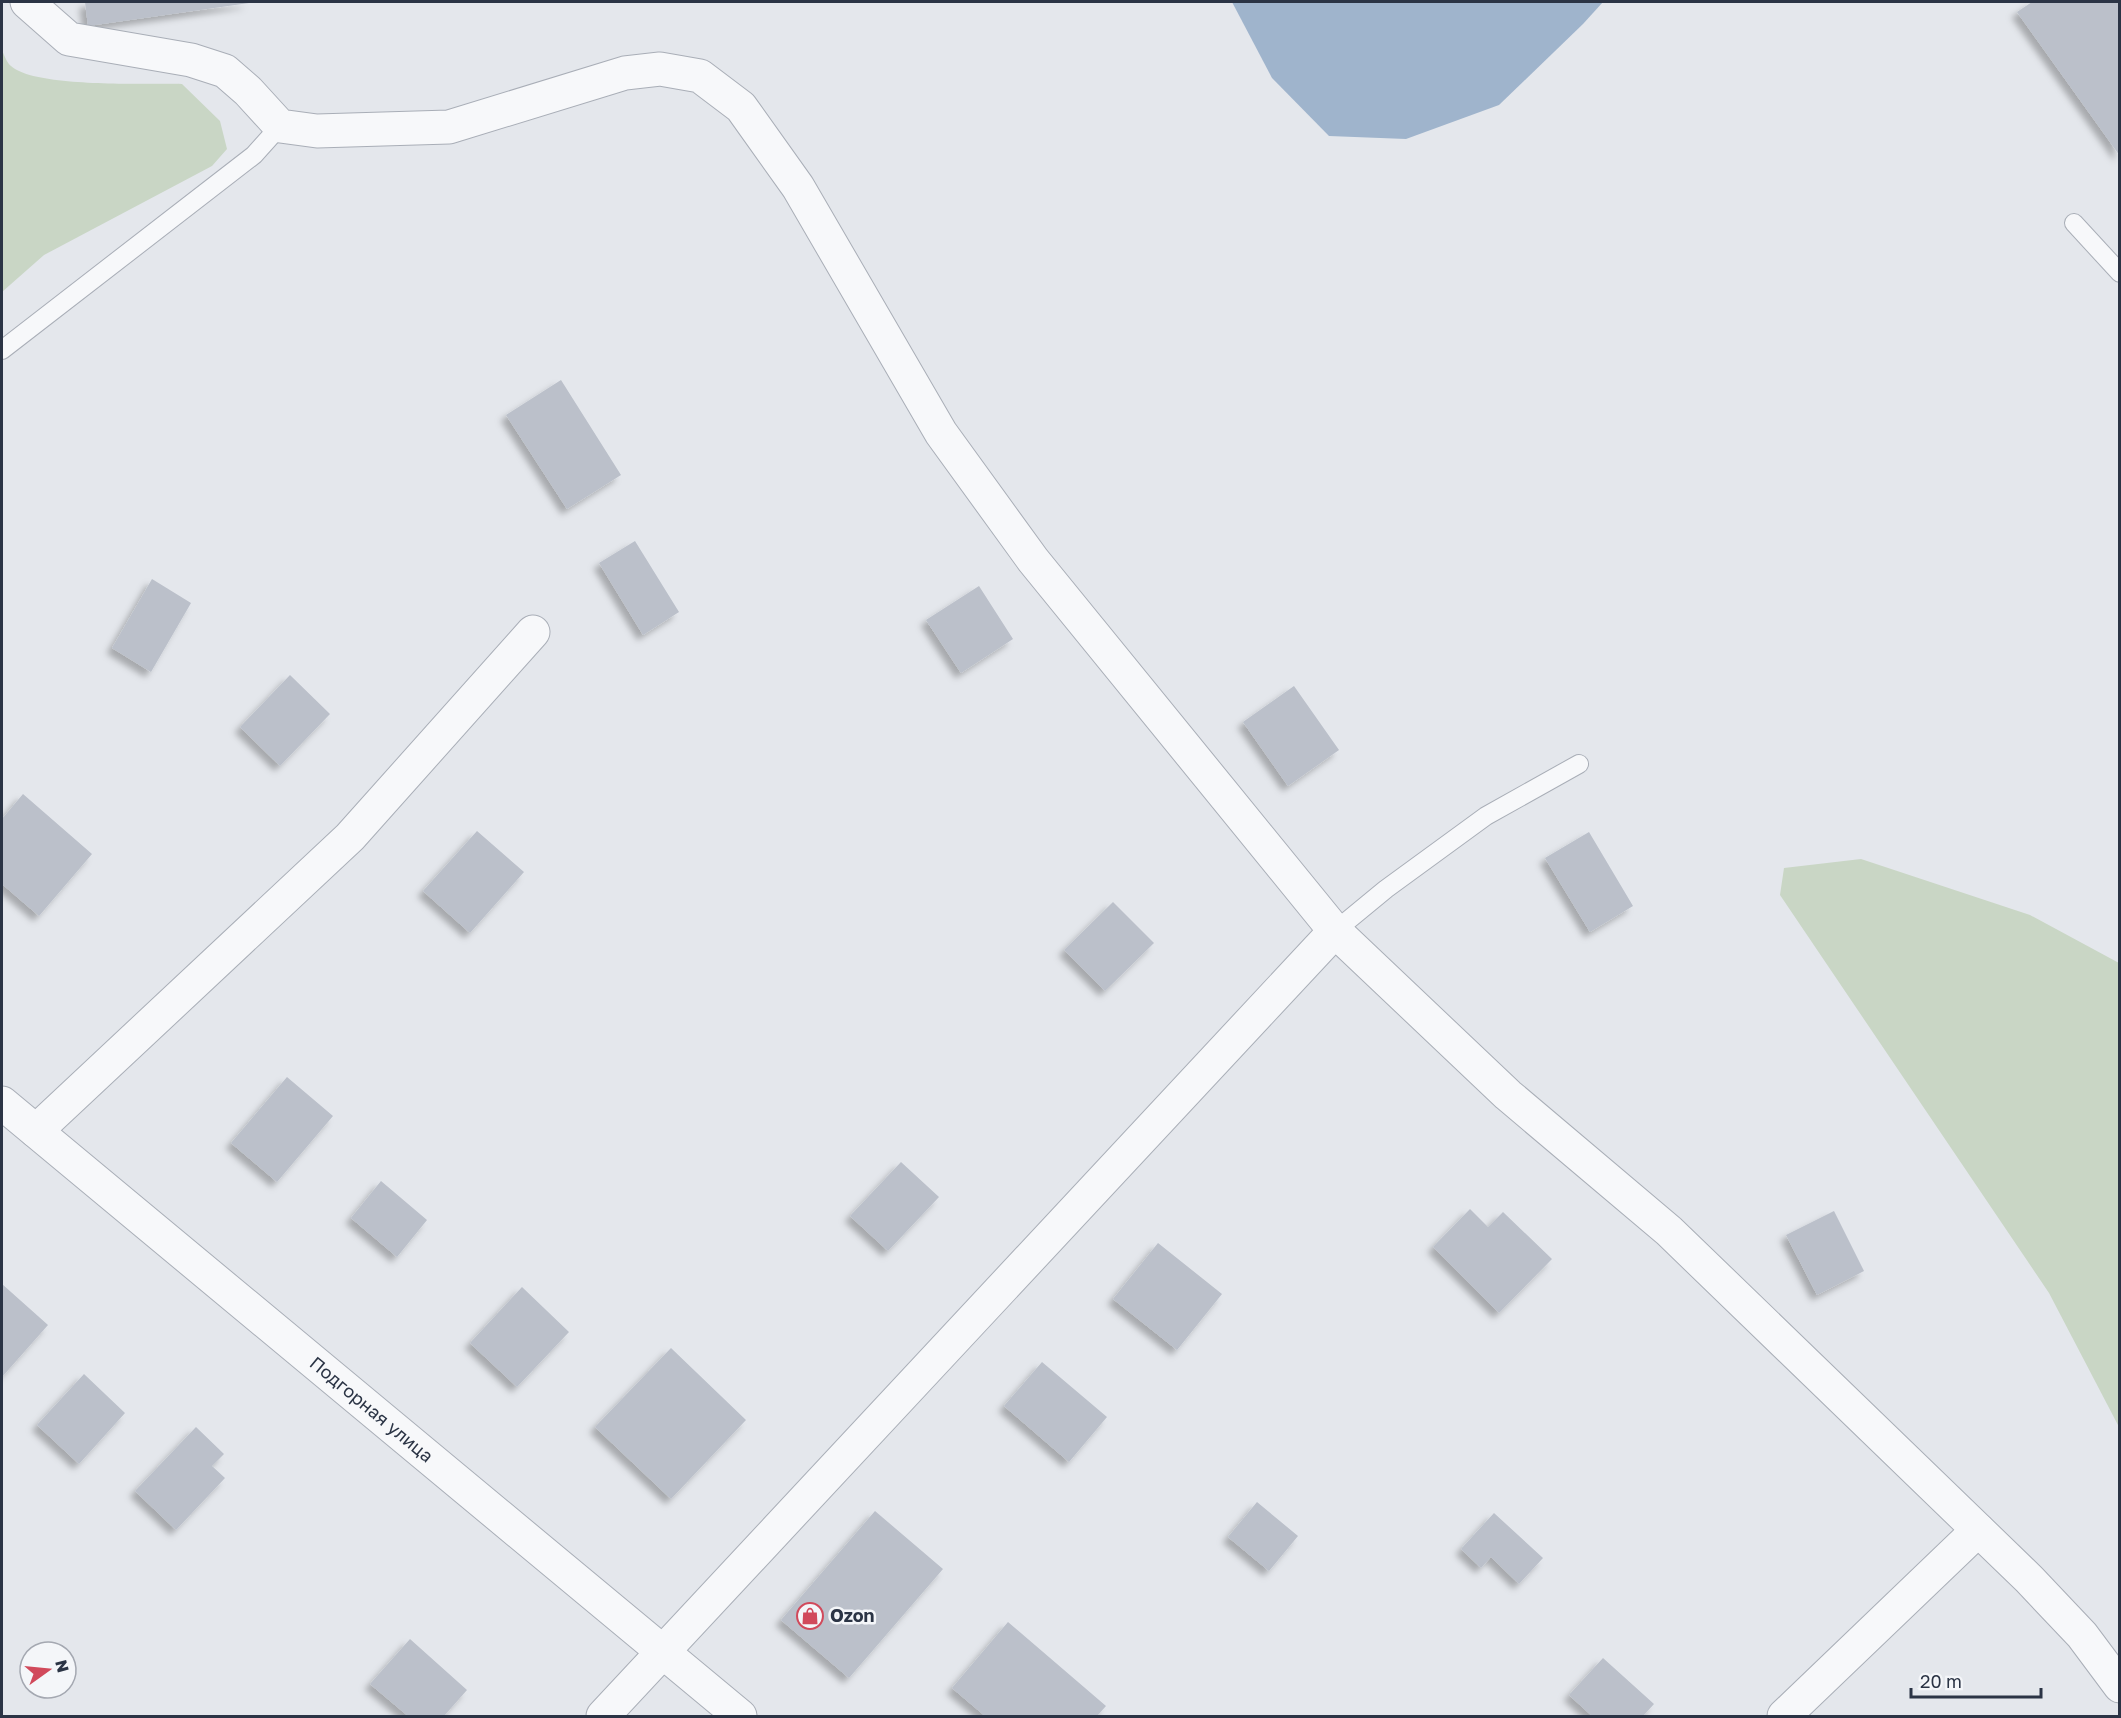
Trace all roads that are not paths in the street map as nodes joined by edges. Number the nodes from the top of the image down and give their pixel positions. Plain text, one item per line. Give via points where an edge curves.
1 (27, 2) edge
2 (280, 126) junction
3 (2074, 223) dead end
4 (2120, 273) edge
5 (2, 350) edge
6 (533, 632) dead end
7 (1579, 764) dead end
8 (1335, 931) junction
9 (2, 1103) edge
10 (36, 1131) junction
11 (1978, 1530) junction
12 (662, 1652) junction
13 (2120, 1686) edge
14 (603, 1716) edge
15 (740, 1716) edge
16 (1784, 1716) edge

1 - 2 street via 69,39 191,60 225,71
2 - 5 lane via 255,155
2 - 8 street via 317,131 449,127 625,74 660,69 700,76 741,107 798,187 941,433 1033,560
3 - 4 lane
6 - 10 street via 350,837
7 - 8 lane via 1486,816
8 - 11 street via 1508,1095 1669,1231
8 - 12 street
9 - 10 street, Подгорная улица
10 - 12 street, Подгорная улица
11 - 13 street via 2082,1635
11 - 16 street
12 - 14 street
12 - 15 street, Подгорная улица

